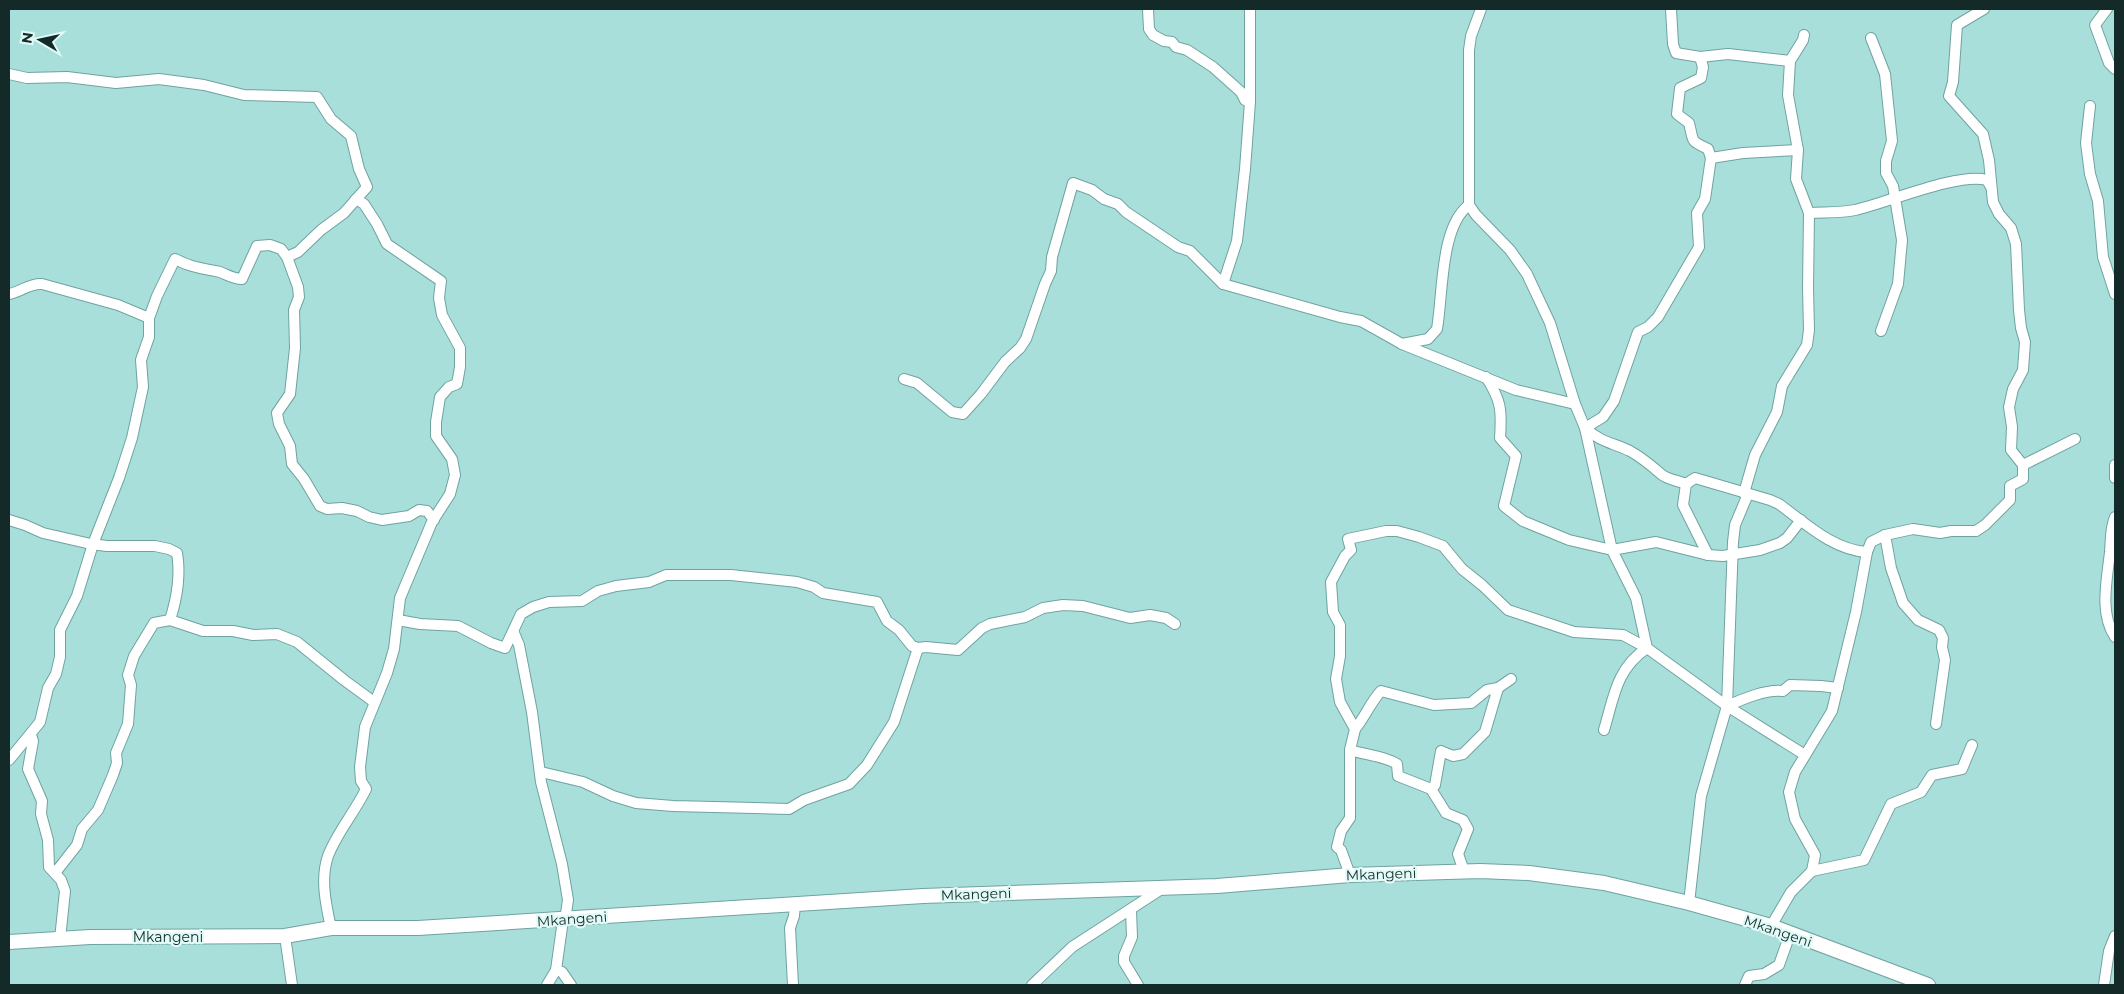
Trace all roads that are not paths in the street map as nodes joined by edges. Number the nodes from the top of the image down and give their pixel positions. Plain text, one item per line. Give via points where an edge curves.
1 (1148, 9) edge
2 (1250, 9) edge
3 (1481, 9) edge
4 (1671, 9) edge
5 (1984, 9) edge
6 (2107, 9) edge
7 (1804, 35) dead end
8 (1871, 38) dead end
9 (1700, 57) junction
10 (1790, 61) junction
11 (2115, 69) edge
12 (9, 74) edge
13 (1250, 102) junction
14 (2090, 106) dead end
15 (1798, 150) junction
16 (1711, 158) junction
17 (1991, 188) junction
18 (1896, 198) junction
19 (356, 199) junction
20 (1469, 205) junction
21 (1809, 213) junction
22 (287, 257) junction
23 (1223, 284) junction
24 (9, 294) edge
25 (2115, 294) edge
26 (150, 318) junction
27 (1881, 331) dead end
28 (1402, 344) junction
29 (1485, 376) junction
30 (904, 379) dead end
31 (1575, 404) junction
32 (1585, 428) junction
33 (2075, 439) dead end
34 (2023, 465) junction
35 (2115, 465) edge
36 (2115, 478) edge
37 (1686, 484) junction
38 (1746, 493) junction
39 (2115, 517) edge
40 (9, 520) edge
41 (434, 520) junction
42 (1801, 520) junction
43 (1885, 535) junction
44 (93, 544) junction
45 (1612, 550) junction
46 (1866, 552) junction
47 (1733, 555) junction
48 (1708, 556) junction
49 (170, 620) junction
50 (398, 620) junction
51 (1175, 624) dead end
52 (514, 633) junction
53 (2115, 637) edge
54 (918, 648) junction
55 (1646, 648) junction
56 (1511, 679) dead end
57 (1498, 688) junction
58 (1838, 688) junction
59 (374, 702) junction
60 (1727, 706) junction
61 (1936, 724) dead end
62 (1355, 729) junction
63 (1604, 730) dead end
64 (31, 735) junction
65 (1972, 745) dead end
66 (1350, 750) junction
67 (1805, 755) junction
68 (9, 760) edge
69 (541, 772) junction
70 (1431, 789) junction
71 (1464, 871) junction
72 (1812, 871) junction
73 (55, 873) junction
74 (1350, 875) junction
75 (1163, 888) junction
76 (1688, 903) junction
77 (795, 904) junction
78 (1131, 911) junction
79 (564, 920) junction
80 (1771, 926) junction
81 (331, 928) junction
82 (1790, 934) junction
83 (285, 936) junction
84 (2115, 936) edge
85 (60, 939) junction
86 (9, 942) edge
87 (556, 970) junction
88 (292, 985) edge
89 (548, 985) edge
90 (571, 985) edge
91 (793, 985) edge
92 (1032, 985) edge
93 (1138, 985) edge
94 (1745, 985) edge
95 (1928, 985) edge
96 (2104, 985) edge

1 - 13 street via 1148,29 1153,35 1172,42 1213,67
2 - 13 street
3 - 20 street via 1469,50
4 - 9 street via 1676,53
5 - 17 street via 1957,25 1954,82 1949,96 1983,134
6 - 11 street via 2095,25 2109,63
7 - 10 street
8 - 18 street via 1884,74 1892,141 1886,173
9 - 10 street via 1728,54
9 - 16 street via 1703,67 1701,78 1680,88 1677,114 1689,123 1692,140 1708,150
10 - 15 street via 1788,96
12 - 19 street via 27,78 67,76 116,84 159,79 244,95 317,97 331,119 351,136 358,169 367,187
13 - 23 street via 1237,241
14 - 25 street via 2086,143 2090,174 2098,201 2103,257
15 - 16 street
15 - 21 street via 1796,179
16 - 32 street via 1706,199 1697,213 1699,247 1658,317 1638,332 1614,401 1603,417
17 - 18 street via 1986,180 1974,178
17 - 34 street via 1993,202 2011,228 2016,244 2019,310 2025,342 2020,378 2013,388 2009,407 2012,450
18 - 21 street via 1854,210
18 - 27 street via 1902,240 1898,284
19 - 22 street via 298,252
19 - 41 street via 364,204 378,224 386,244 441,281 442,315 460,348 457,384 440,397 436,422 436,436 452,459 455,475 450,494
20 - 28 street via 1461,210 1447,246 1437,329 1428,338
20 - 31 street via 1527,274 1550,323
21 - 38 street via 1807,345 1782,386 1777,412 1755,455
22 - 26 street via 281,249 270,245 257,246 242,279 190,267 175,258
22 - 41 street via 299,297 294,310 294,371 290,394 277,413 290,446 292,464 320,506 327,509 357,511 382,520 409,516 419,510 427,511
23 - 28 street via 1361,322
23 - 30 street via 1190,251 1178,247 1118,204 1073,183 1051,271 1026,339 981,394 963,414 952,412 917,383
24 - 26 street via 35,283 42,284 118,305
26 - 44 street via 149,337 141,360 143,387 132,438 120,478
28 - 29 street
29 - 31 street via 1516,390
29 - 45 street via 1498,395 1502,417 1500,438 1516,456 1504,506 1523,520 1569,540
31 - 32 street
32 - 37 street via 1597,439 1634,454 1658,469 1661,475
32 - 45 street
33 - 34 street
34 - 43 street via 2023,479 2010,486 2010,500 1976,531 1940,533 1913,529
35 - 36 street
37 - 38 street via 1695,478
37 - 48 street via 1683,506
38 - 42 street via 1779,504
38 - 47 street via 1735,525
39 - 53 street via 2111,527 2105,589 2108,625
40 - 44 street
41 - 50 street via 403,591
42 - 46 street via 1831,542
42 - 47 street via 1780,543
43 - 46 street via 1871,542
43 - 61 street via 1891,568 1903,603 1918,620 1938,630 1944,638 1942,647 1946,660
44 - 49 street via 155,546 177,553 178,588
44 - 64 street via 77,596 60,630 56,674 48,688 40,722
45 - 48 street via 1656,542
45 - 55 street via 1636,598
46 - 58 street
47 - 48 street
47 - 60 street
49 - 59 street via 203,631 277,634 297,642
49 - 73 street via 154,623 134,656 128,675 131,685 128,724 116,754 113,775 98,810 82,829 77,844
50 - 52 street via 458,626 505,648
50 - 59 street via 387,673
51 - 54 street via 1166,618 1150,615 1130,618 1083,606 1063,605 1043,608 1025,617 982,628 958,650
52 - 54 street via 521,614 549,602 582,601 598,591 649,582 666,575 731,574 797,582 823,593 876,602 887,621
52 - 69 street via 519,645
54 - 69 street via 894,722 867,765 849,784 804,800 790,809 636,803 582,782
55 - 60 street
55 - 62 street via 1623,635 1574,632 1508,610 1462,569 1443,546 1419,537 1386,531 1348,539 1351,550 1344,556 1331,582 1333,612 1340,624 1336,678 1340,702
55 - 63 street via 1632,658 1620,676
56 - 57 street
57 - 62 street via 1487,690 1471,703 1434,705 1381,692
57 - 70 street via 1485,732 1463,754 1453,756 1441,751 1435,785
58 - 60 street via 1790,685 1783,691 1743,699
58 - 67 street via 1832,710
59 - 81 street via 365,727 360,766 366,789 328,856 324,891
60 - 67 street
60 - 76 street via 1701,796
62 - 66 street
64 - 68 street
64 - 73 street via 33,741 28,769 42,801 49,867
65 - 72 street via 1962,769 1932,775 1921,792 1891,804 1864,860
66 - 70 street via 1389,758 1397,764 1398,776
66 - 74 street via 1350,818 1341,831 1337,846
67 - 72 street via 1789,792 1795,819 1814,856
69 - 79 street via 568,900
70 - 71 street via 1446,813 1464,820 1468,829 1458,854
71 - 74 street, Mkangeni
71 - 76 street, Mkangeni via 1529,873 1587,880
72 - 80 street via 1791,892
73 - 85 street via 65,891
74 - 75 street, Mkangeni
75 - 77 street, Mkangeni
75 - 78 street
76 - 80 street, Mkangeni
77 - 79 street, Mkangeni
77 - 91 street via 790,928
78 - 92 street via 1072,947
78 - 93 street via 1132,937 1124,962
79 - 81 street, Mkangeni via 418,928
79 - 87 street
80 - 82 street, Mkangeni
81 - 83 street, Mkangeni
82 - 94 street via 1779,965 1764,974 1749,976
82 - 95 street, Mkangeni
83 - 85 street, Mkangeni
83 - 88 street
84 - 96 street via 2109,951
85 - 86 street, Mkangeni
87 - 89 street
87 - 90 street via 562,972

